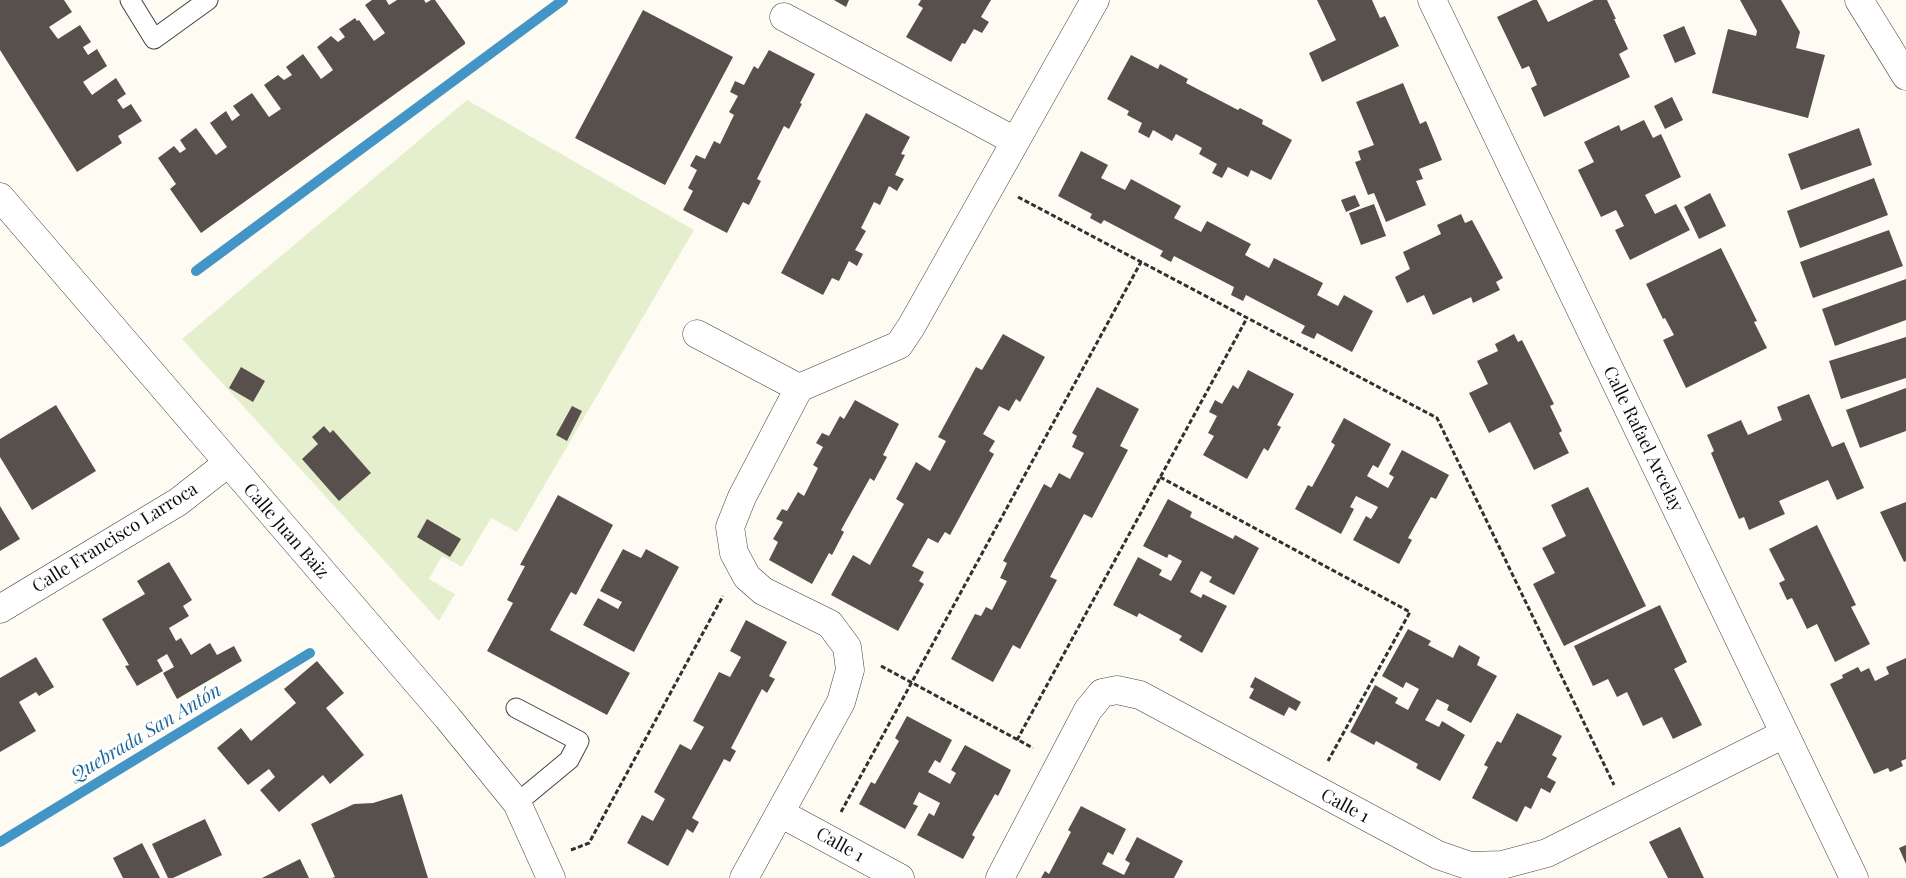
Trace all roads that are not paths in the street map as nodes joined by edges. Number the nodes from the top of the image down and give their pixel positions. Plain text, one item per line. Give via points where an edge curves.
1 (130, 0) edge
2 (208, 0) edge
3 (1095, 0) edge
4 (1432, 0) edge
5 (1859, 0) edge
6 (784, 17) dead end
7 (1906, 76) edge
8 (1015, 141) junction
9 (0, 197) edge
10 (697, 334) dead end
11 (799, 388) junction
12 (228, 463) junction
13 (0, 609) edge
14 (516, 708) dead end
15 (1784, 734) junction
16 (517, 803) junction
17 (780, 813) junction
18 (548, 870) edge
19 (744, 878) edge
20 (900, 878) edge
21 (1000, 878) edge
22 (1854, 878) edge

1 - 2 lane via 154,39
3 - 8 street
4 - 15 street, Calle Rafael Arcelay
5 - 7 street
6 - 8 street
8 - 11 street via 899,345
9 - 12 street, Calle Juan Baiz
10 - 11 street
11 - 17 street via 742,497 730,527 734,553 747,577 763,591 830,624 847,647 850,670 841,702
12 - 13 street, Calle Francisco Larroca via 178,502
12 - 16 street, Calle Juan Baiz
14 - 16 lane via 579,741 569,760
15 - 21 street, Calle 1 via 1547,853 1502,864 1470,866 1438,856 1140,695 1117,690 1102,693 1088,710
15 - 22 street, Calle Rafael Arcelay
16 - 18 street, Calle Juan Baiz
17 - 19 street
17 - 20 street, Calle 1

